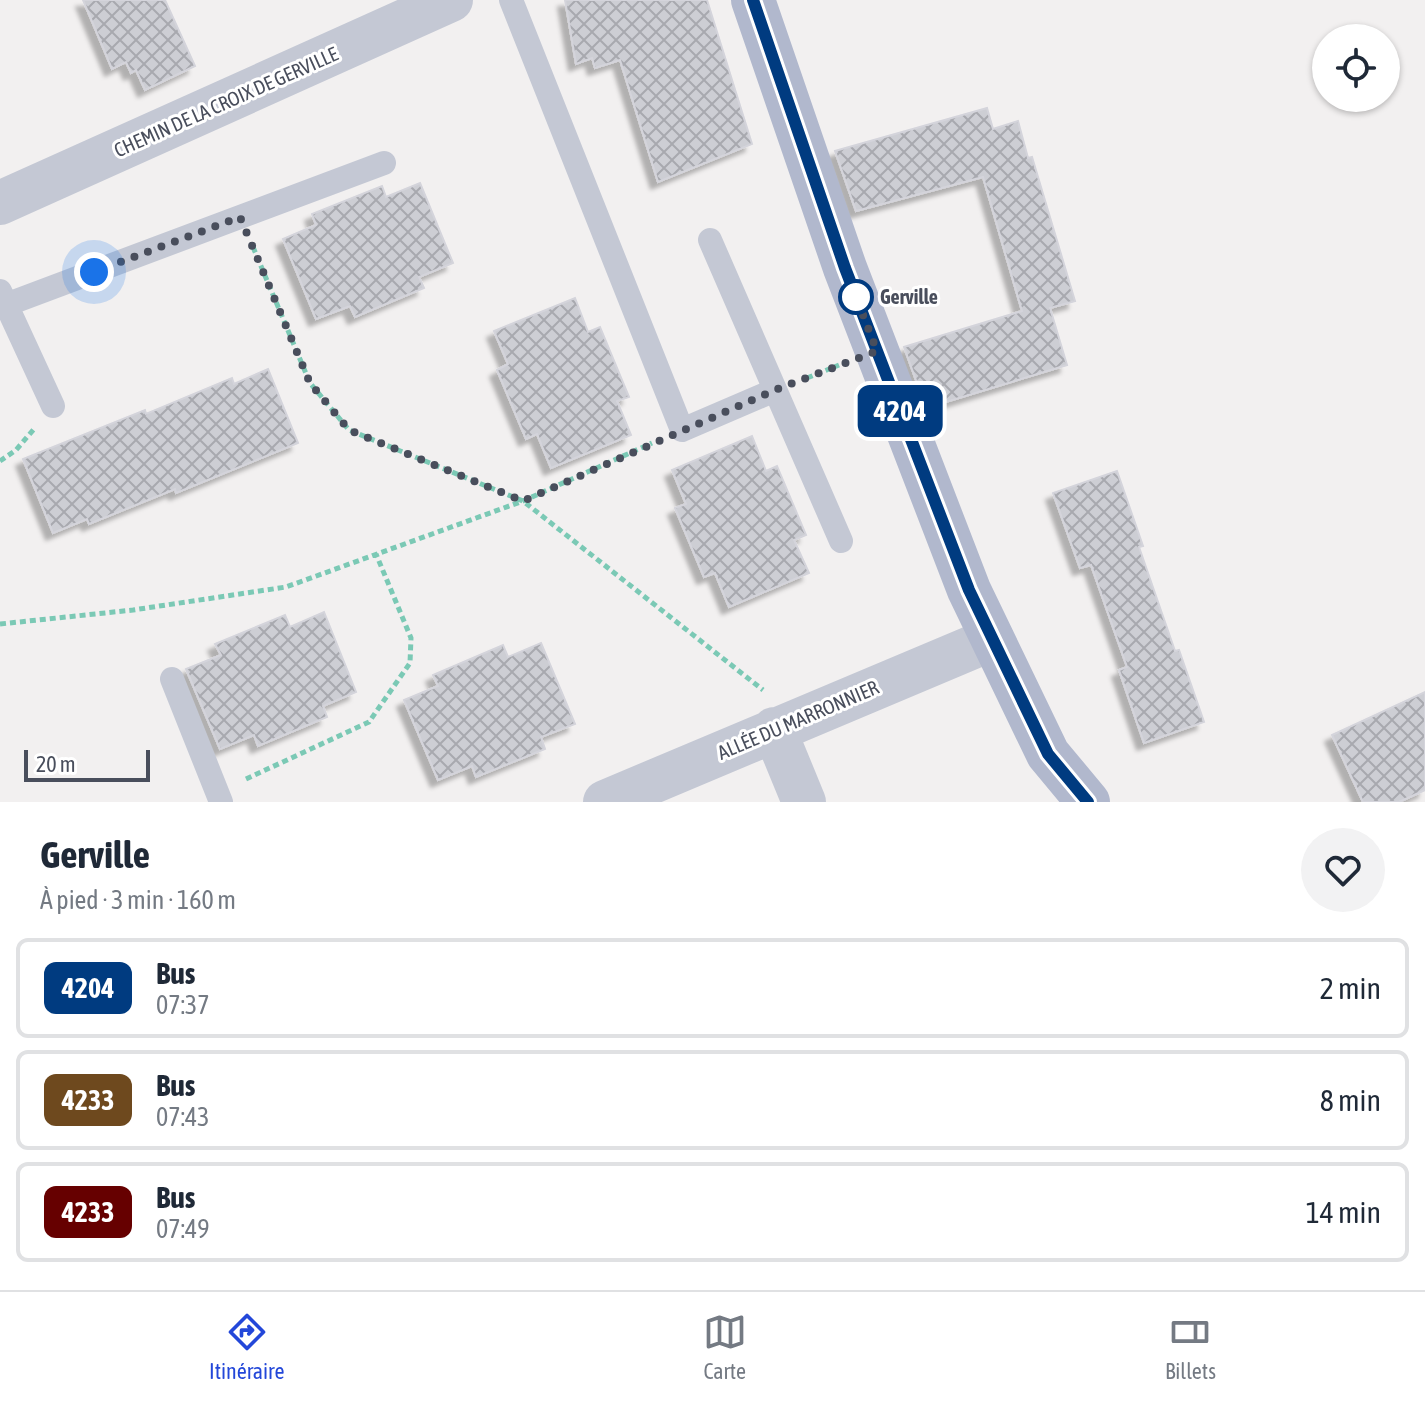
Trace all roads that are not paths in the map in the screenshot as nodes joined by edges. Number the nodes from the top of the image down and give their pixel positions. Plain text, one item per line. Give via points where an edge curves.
1 (451, 0) edge
2 (511, 0) edge
3 (753, 0) edge
4 (384, 163) dead end
5 (0, 203) edge
6 (710, 240) dead end
7 (2, 301) edge
8 (775, 390) junction
9 (53, 406) road end
10 (841, 541) dead end
11 (992, 639) junction
12 (172, 679) dead end
13 (787, 724) junction
14 (219, 797) edge
15 (605, 802) edge
16 (804, 802) edge
17 (1088, 802) edge

1 - 5 street, CHEMIN DE LA CROIX DE GERVILLE
2 - 8 lane via 682,430
3 - 11 main road via 829,223
4 - 7 lane
6 - 8 lane
7 - 9 lane
8 - 10 lane
11 - 13 street, ALLÉE DU MARRONNIER
11 - 17 main road via 1048,754
12 - 14 lane
13 - 15 street, ALLÉE DU MARRONNIER
13 - 16 street

